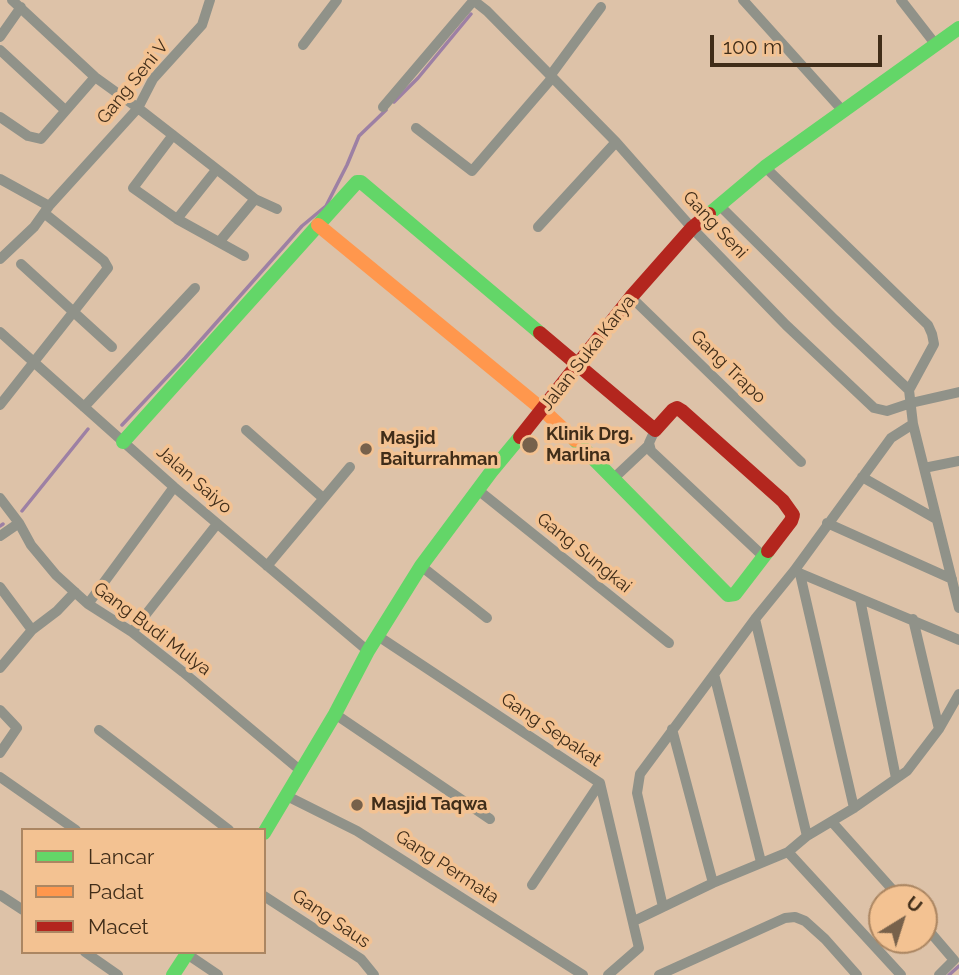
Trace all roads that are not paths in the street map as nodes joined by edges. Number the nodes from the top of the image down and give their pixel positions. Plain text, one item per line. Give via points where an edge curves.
1 (209, 0) edge
2 (337, 0) edge
3 (473, 0) edge
4 (743, 0) edge
5 (901, 0) edge
6 (17, 4) edge
7 (601, 7) dead end
8 (959, 28) edge
9 (0, 37) edge
10 (303, 45) dead end
11 (936, 45) junction
12 (0, 50) edge
13 (95, 77) junction
14 (551, 77) junction
15 (383, 107) dead end
16 (138, 108) junction
17 (65, 110) junction
18 (843, 111) junction
19 (0, 117) edge
20 (416, 128) dead end
21 (173, 135) junction
22 (616, 142) junction
23 (765, 167) junction
24 (216, 170) junction
25 (1, 182) edge
26 (255, 199) junction
27 (719, 205) junction
28 (47, 209) junction
29 (277, 209) dead end
30 (177, 219) junction
31 (318, 225) junction
32 (538, 227) dead end
33 (692, 228) junction
34 (220, 242) junction
35 (244, 256) dead end
36 (0, 259) edge
37 (21, 264) dead end
38 (195, 288) dead end
39 (631, 297) junction
40 (73, 313) junction
41 (0, 332) edge
42 (112, 347) dead end
43 (34, 362) junction
44 (578, 366) junction
45 (909, 390) junction
46 (959, 391) edge
47 (912, 402) junction
48 (0, 405) edge
49 (84, 408) junction
50 (543, 410) junction
51 (913, 424) junction
52 (246, 429) dead end
53 (655, 430) junction
54 (123, 442) junction
55 (649, 445) junction
56 (959, 461) edge
57 (802, 462) dead end
58 (349, 467) dead end
59 (924, 468) junction
60 (862, 477) junction
61 (614, 478) junction
62 (174, 487) junction
63 (478, 490) junction
64 (323, 498) junction
65 (2, 506) edge
66 (936, 519) junction
67 (19, 523) junction
68 (827, 523) junction
69 (217, 524) junction
70 (0, 536) edge
71 (764, 557) junction
72 (267, 566) junction
73 (421, 566) junction
74 (797, 573) junction
75 (951, 579) junction
76 (75, 592) junction
77 (2, 595) edge
78 (860, 599) junction
79 (88, 604) junction
80 (959, 608) edge
81 (487, 618) dead end
82 (755, 619) junction
83 (913, 619) junction
84 (32, 630) junction
85 (132, 632) junction
86 (377, 636) junction
87 (959, 640) edge
88 (669, 643) dead end
89 (368, 651) junction
90 (0, 668) edge
91 (714, 674) junction
92 (959, 694) edge
93 (0, 710) edge
94 (335, 715) junction
95 (672, 729) junction
96 (939, 729) junction
97 (99, 730) dead end
98 (0, 753) edge
99 (301, 771) junction
100 (0, 777) edge
101 (896, 778) junction
102 (600, 783) junction
103 (287, 796) junction
104 (854, 808) junction
105 (490, 819) dead end
106 (832, 822) junction
107 (73, 828) edge
108 (226, 828) edge
109 (266, 830) edge
110 (807, 836) junction
111 (788, 852) junction
112 (761, 862) junction
113 (713, 883) junction
114 (887, 884) edge
115 (532, 885) dead end
116 (0, 895) edge
117 (266, 897) edge
118 (663, 907) junction
119 (21, 909) edge
120 (634, 921) junction
121 (938, 940) edge
122 (88, 954) edge
123 (186, 954) edge
124 (188, 954) edge
125 (944, 974) edge
126 (118, 975) edge
127 (173, 975) edge
128 (218, 975) edge
129 (374, 975) edge
130 (583, 975) edge
131 (608, 975) edge
132 (659, 975) edge
133 (857, 975) edge
134 (901, 975) edge

1 - 16 street, Gang Seni V via 202,25 153,79
2 - 10 street
3 - 14 street, Gang Seni
3 - 15 street
4 - 18 street
5 - 11 street
6 - 9 street
6 - 13 street
7 - 14 street
8 - 11 street, Jalan Suka Karya
11 - 18 street, Jalan Suka Karya
12 - 17 street
13 - 16 street
13 - 17 street
14 - 20 street via 472,171
14 - 22 street, Gang Seni
16 - 21 street
16 - 28 street, Gang Seni V
17 - 19 street via 38,140
18 - 23 street, Jalan Suka Karya
21 - 24 street
21 - 30 street via 133,188
22 - 32 street
22 - 33 street, Gang Seni
23 - 27 street, Jalan Suka Karya
23 - 45 street via 928,326 934,344
24 - 26 street
24 - 30 street
25 - 28 street
26 - 29 street
26 - 34 street
27 - 33 street, Jalan Suka Karya
27 - 45 street
28 - 36 street, Gang Seni V
28 - 40 street via 107,268
30 - 34 street
31 - 44 street via 362,183
31 - 50 street
31 - 54 street
33 - 39 street, Jalan Suka Karya
33 - 47 street, Gang Seni via 874,408 887,411
34 - 35 street
37 - 40 street
38 - 49 street
39 - 44 street, Jalan Suka Karya
39 - 57 street, Gang Trapo
40 - 42 street
40 - 43 street
41 - 43 street, Jalan Saiyo
43 - 48 street
43 - 49 street, Jalan Saiyo
44 - 50 street, Jalan Suka Karya
44 - 53 street
45 - 47 street
46 - 47 street, Gang Seni
47 - 51 street
49 - 54 street, Jalan Saiyo
50 - 61 street
50 - 63 street, Jalan Suka Karya
51 - 59 street
51 - 60 street via 891,438
52 - 64 street
53 - 55 street
53 - 71 street via 673,410 681,410 783,501 793,517
54 - 62 street, Jalan Saiyo
55 - 61 street
55 - 71 street
56 - 59 street
58 - 64 street
59 - 66 street
60 - 66 street
60 - 68 street
61 - 71 street via 731,596
62 - 69 street, Jalan Saiyo
62 - 79 street
63 - 73 street, Jalan Suka Karya
63 - 88 street, Gang Sungkai
64 - 72 street
65 - 67 street, Gang Budi Mulya
66 - 75 street
67 - 70 street
67 - 76 street, Gang Budi Mulya via 31,545
68 - 74 street
68 - 75 street
69 - 72 street, Jalan Saiyo
69 - 85 street
72 - 89 street, Jalan Saiyo
73 - 81 street
73 - 86 street, Jalan Suka Karya
74 - 78 street
74 - 82 street
74 - 104 street
75 - 80 street
76 - 79 street, Gang Budi Mulya
76 - 84 street
77 - 84 street
78 - 83 street
78 - 101 street
79 - 85 street, Gang Budi Mulya
82 - 91 street
82 - 110 street
83 - 87 street
83 - 96 street
84 - 90 street
85 - 99 street, Gang Budi Mulya
86 - 89 street, Jalan Suka Karya
86 - 102 street, Gang Sepakat
89 - 94 street, Jalan Suka Karya
91 - 95 street
91 - 112 street
92 - 96 street
93 - 98 street via 17,728
94 - 99 street, Jalan Suka Karya
94 - 105 street
95 - 113 street
95 - 118 street via 640,774 637,789
96 - 101 street via 907,771
97 - 108 street
99 - 103 street, Jalan Suka Karya
100 - 107 street
101 - 104 street
102 - 115 street
102 - 120 street, Gang Sepakat
103 - 109 street, Jalan Suka Karya
103 - 130 street, Gang Permata via 358,831
104 - 106 street
106 - 110 street
106 - 114 street
110 - 111 street
111 - 112 street
111 - 134 street
112 - 113 street
113 - 118 street
116 - 119 street
117 - 129 street, Gang Saus via 361,959
118 - 120 street
120 - 131 street, Gang Sepakat via 639,948
121 - 125 street via 953,957
122 - 126 street
123 - 127 street
124 - 128 street
132 - 133 street via 796,916 825,939

